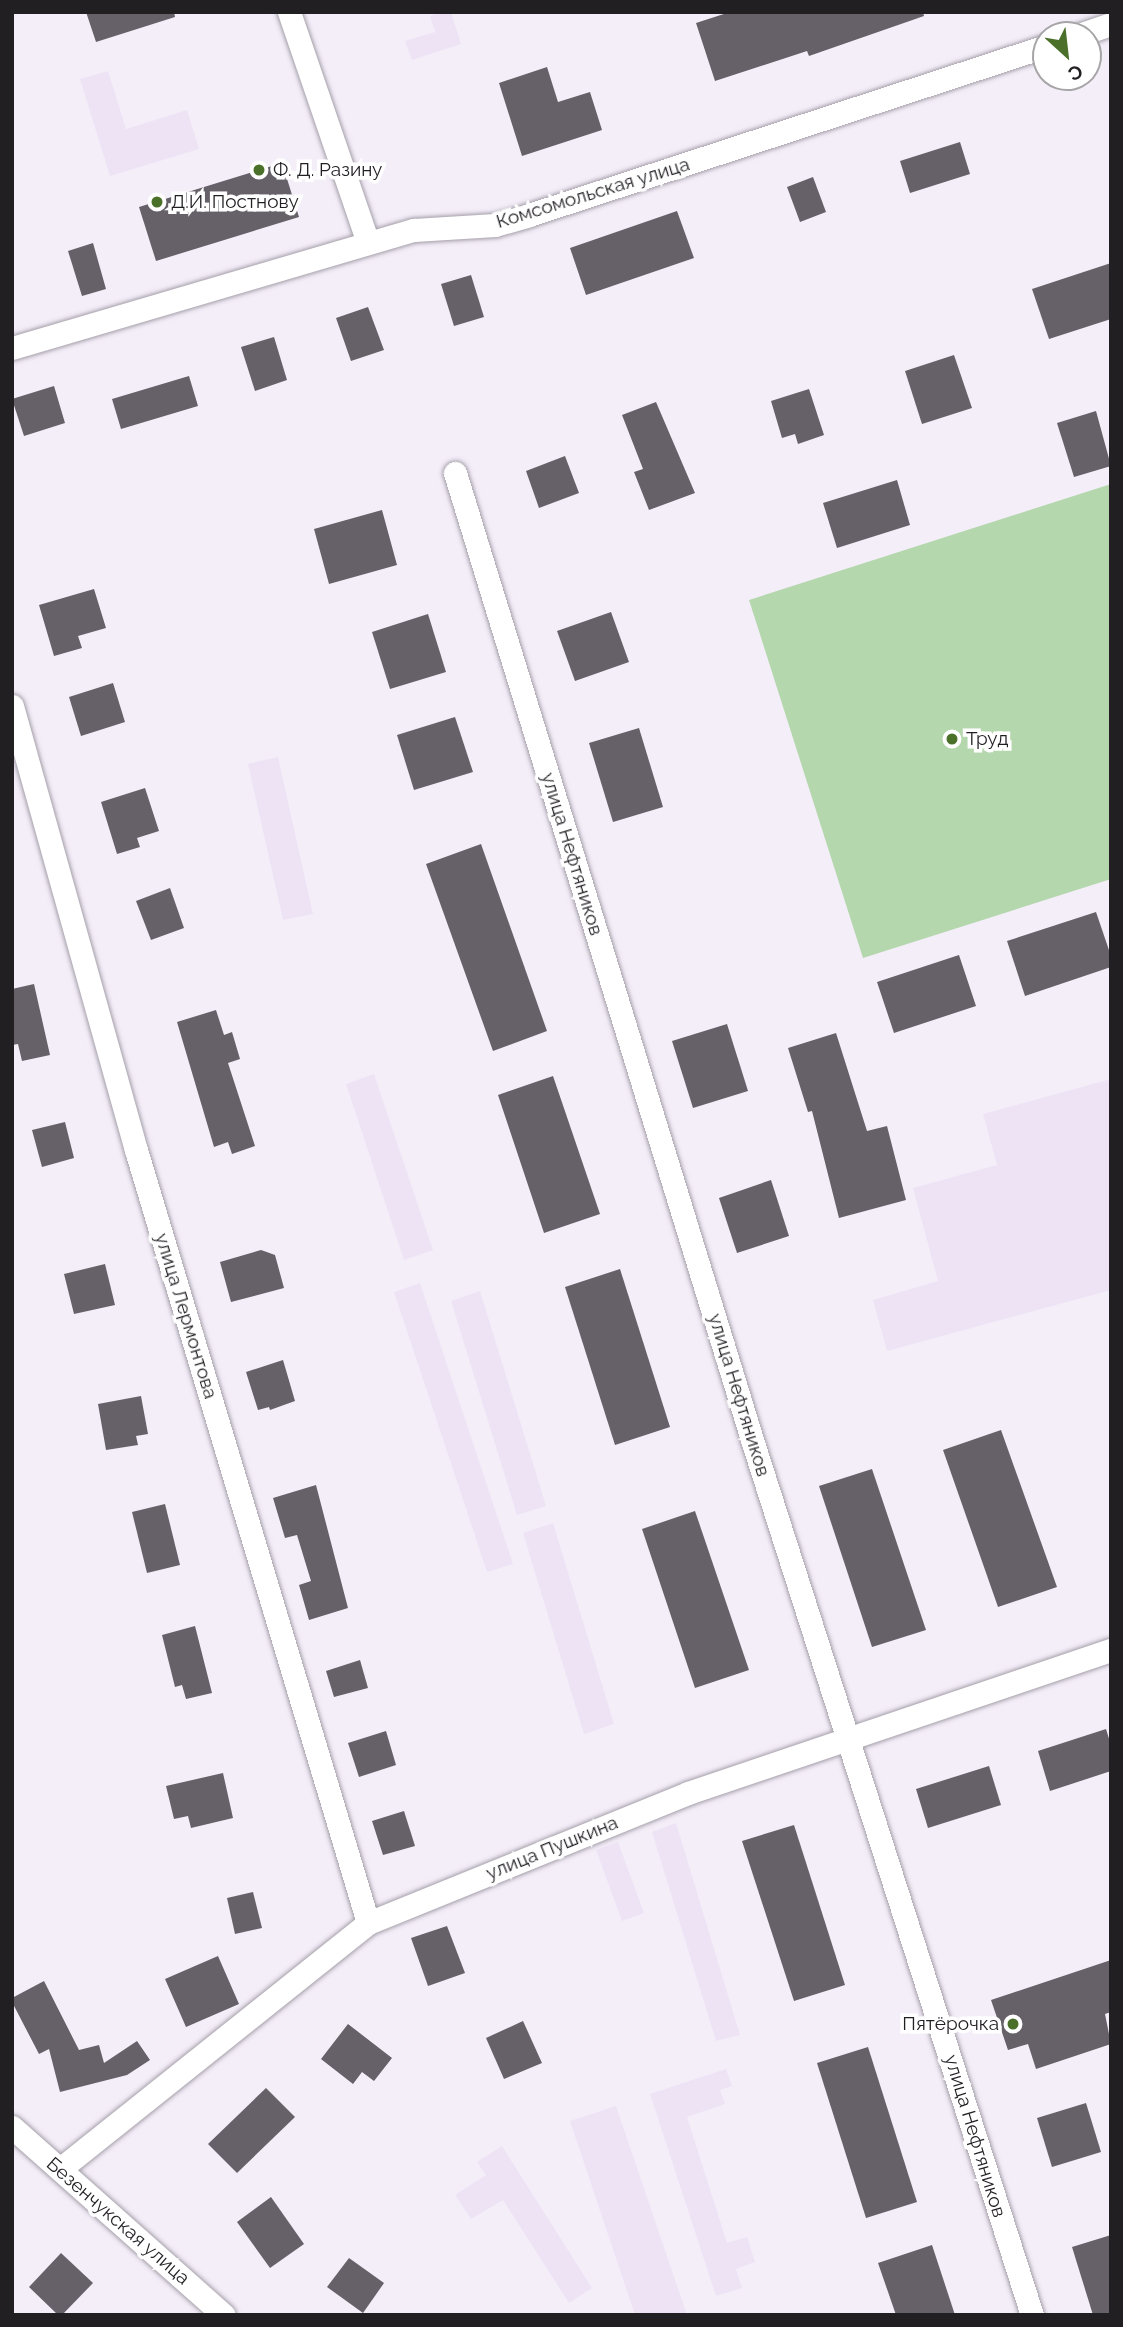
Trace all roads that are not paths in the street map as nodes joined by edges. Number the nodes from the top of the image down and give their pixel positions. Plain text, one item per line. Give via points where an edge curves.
1 (289, 12) edge
2 (1032, 51) edge
3 (368, 243) junction
4 (12, 348) edge
5 (456, 473) dead end
6 (12, 706) edge
7 (1111, 1650) edge
8 (850, 1737) junction
9 (368, 1923) junction
10 (12, 2127) edge
11 (60, 2169) junction
12 (224, 2315) edge
13 (1032, 2315) edge

1 - 3 street
2 - 3 street, Комсомольская улица via 495,225 414,230
3 - 4 street, Комсомольская улица
5 - 8 street, улица Нефтяников via 754,1446
6 - 9 street, улица Лермонтова via 140,1163
7 - 8 street, улица Пушкина
8 - 9 street, улица Пушкина via 688,1793
8 - 13 street, улица Нефтяников
9 - 11 street, улица Пушкина
10 - 11 street, Безенчукская улица
11 - 12 street, Безенчукская улица

